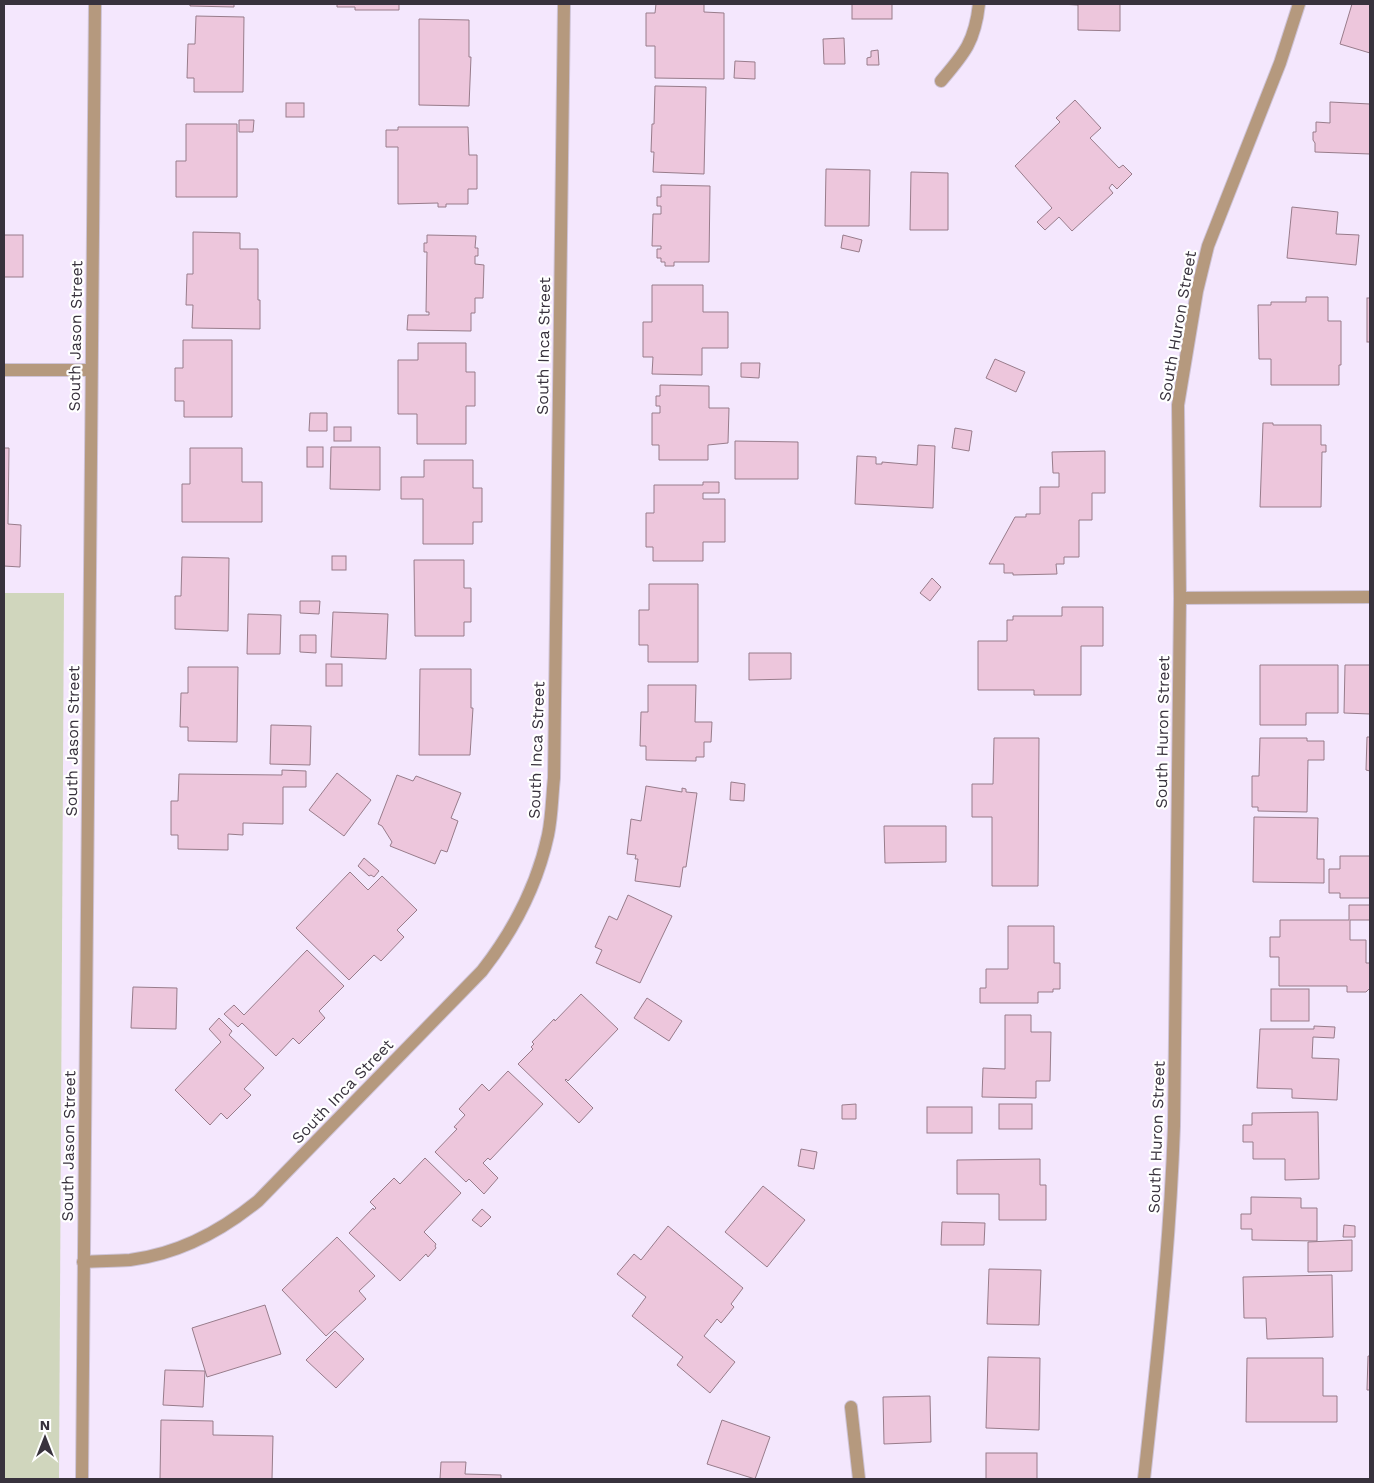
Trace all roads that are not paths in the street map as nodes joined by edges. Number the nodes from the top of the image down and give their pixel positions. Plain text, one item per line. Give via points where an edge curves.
1 (95, 4) edge
2 (564, 4) edge
3 (979, 4) edge
4 (1299, 4) edge
5 (941, 81) dead end
6 (4, 370) edge
7 (91, 370) junction
8 (1370, 597) edge
9 (1180, 598) junction
10 (83, 1262) junction
11 (851, 1406) dead end
12 (82, 1479) edge
13 (859, 1479) edge
14 (1144, 1479) edge

1 - 7 street, South Jason Street
2 - 10 street, South Inca Street via 554,778 548,834 538,871 504,943 482,971 258,1201 221,1229 163,1254 130,1260
3 - 5 street via 976,26 963,55
4 - 9 street, South Huron Street via 1277,72 1208,246 1197,291 1178,405
6 - 7 street
7 - 10 street, South Jason Street
8 - 9 street
9 - 14 street, South Huron Street via 1172,1203
10 - 12 street, South Jason Street
11 - 13 street

